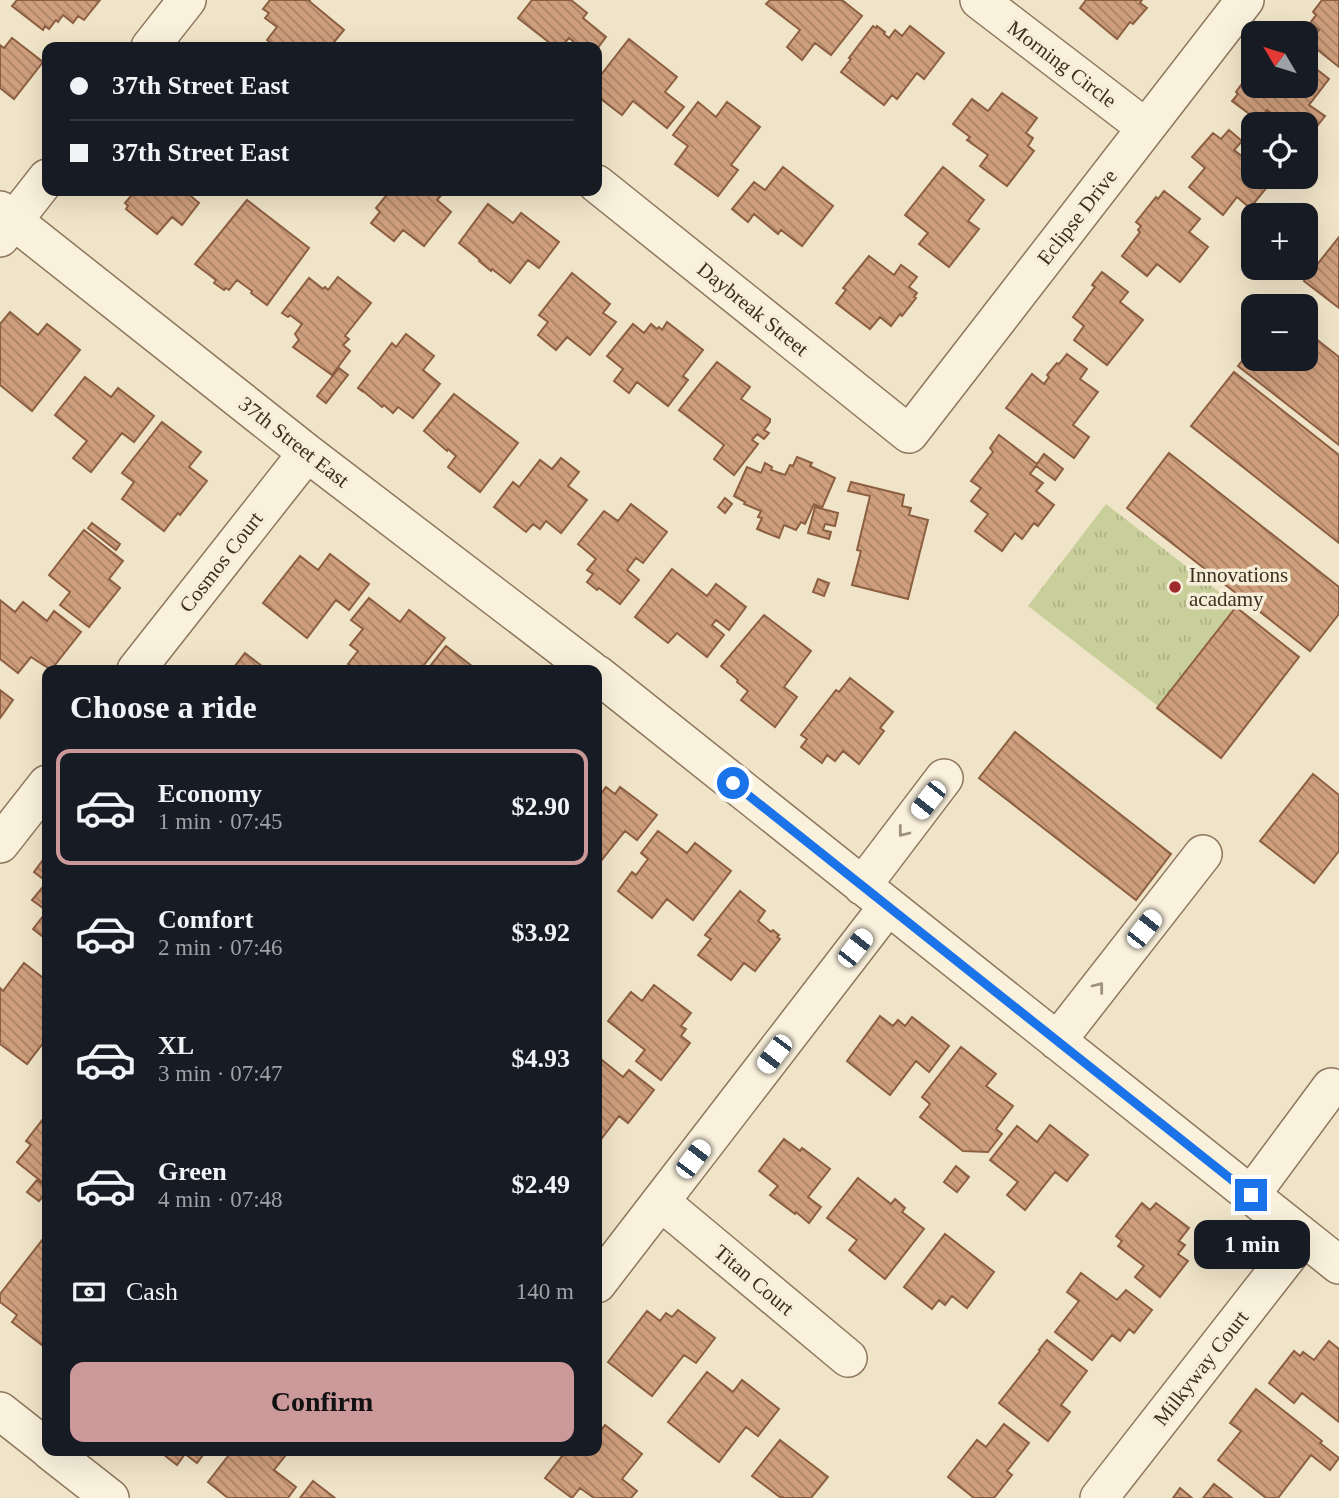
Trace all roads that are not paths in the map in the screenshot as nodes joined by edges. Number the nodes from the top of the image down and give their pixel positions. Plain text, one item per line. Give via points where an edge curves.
1 (187, 0) edge
2 (979, 0) edge
3 (1245, 0) edge
4 (154, 42) edge
5 (1146, 128) junction
6 (42, 183) edge
7 (602, 188) edge
8 (4, 223) edge
9 (909, 434) joint
10 (307, 453) junction
11 (140, 665) edge
12 (579, 665) edge
13 (602, 683) edge
14 (944, 778) dead end
15 (42, 790) edge
16 (0, 844) edge
17 (1203, 854) dead end
18 (875, 896) junction
19 (1057, 1041) junction
20 (1331, 1087) dead end
21 (1251, 1195) junction
22 (661, 1202) junction
23 (1303, 1237) junction
24 (1339, 1265) edge
25 (602, 1278) edge
26 (848, 1358) dead end
27 (0, 1411) edge
28 (42, 1444) edge
29 (58, 1456) edge
30 (110, 1498) edge
31 (1099, 1498) edge

1 - 4 street
2 - 5 street, Morning Circle
3 - 5 street, Eclipse Drive
5 - 9 street, Eclipse Drive
6 - 8 street
7 - 9 street, Daybreak Street
8 - 10 street, 37th Street East
10 - 11 street, Cosmos Court
10 - 12 street, 37th Street East
13 - 18 street, 37th Street East
14 -> 18 street
15 - 16 street
19 -> 17 street
18 - 19 street, 37th Street East
18 - 22 street
19 - 21 street, 37th Street East
20 - 21 street
21 - 23 street, 37th Street East
22 - 25 street
22 - 26 street, Titan Court
23 - 24 street, 37th Street East
23 - 31 street, Milkyway Court
27 - 28 street
29 - 30 street

